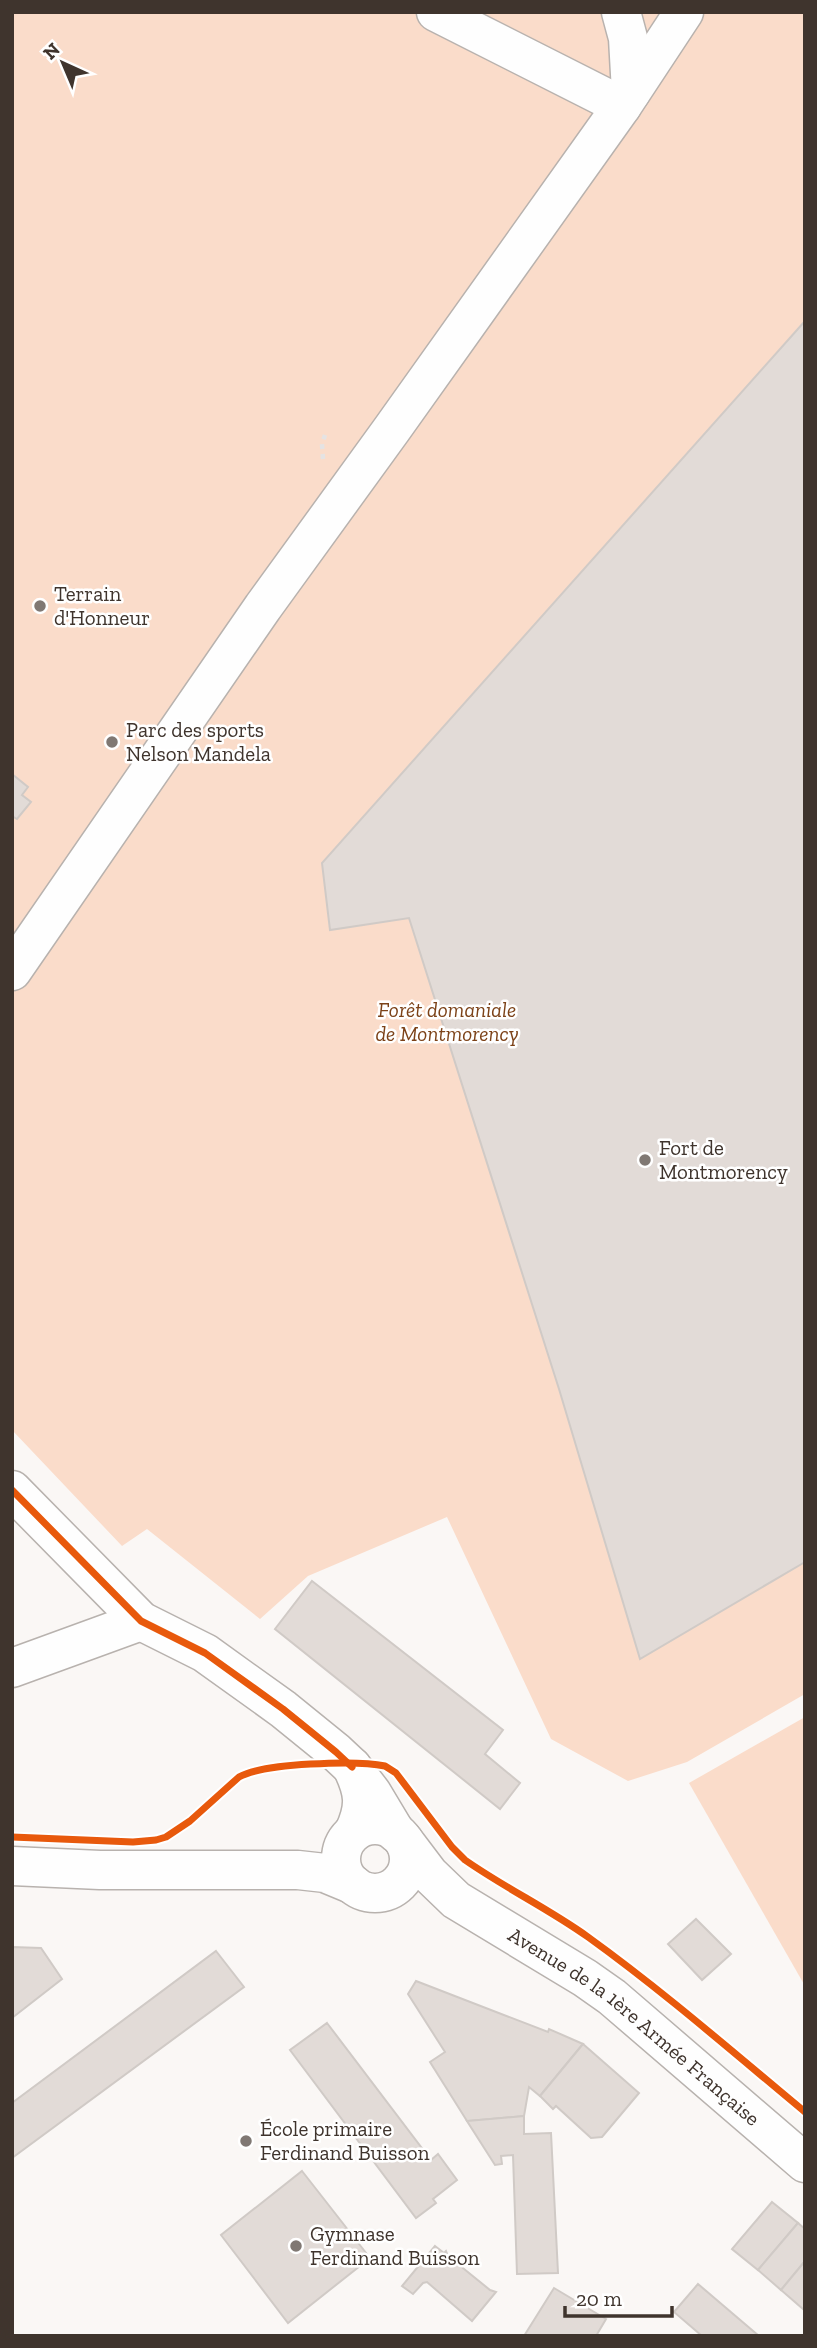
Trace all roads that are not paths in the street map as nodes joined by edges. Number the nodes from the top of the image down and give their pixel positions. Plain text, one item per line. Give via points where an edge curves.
1 (436, 12) edge
2 (621, 12) edge
3 (684, 12) edge
4 (627, 99) junction
5 (12, 971) edge
6 (12, 1490) edge
7 (141, 1621) junction
8 (12, 1668) edge
9 (352, 1767) junction
10 (351, 1836) junction
11 (400, 1837) junction
12 (12, 1866) edge
13 (267, 1870) junction
14 (372, 1887) junction
15 (456, 1900) junction
16 (805, 2163) edge

1 - 4 main road
2 - 4 main road via 628,38
3 - 4 main road
4 - 5 main road via 262,607
6 - 7 main road, Avenue de la 1ère Armée Française
7 - 8 main road
7 - 9 main road, Avenue de la 1ère Armée Française via 205,1653 283,1709
9 - 10 main road via 363,1808
9 - 11 main road, Avenue de la 1ère Armée Française
10 - 11 main road via 376,1825
10 - 13 main road, Avenue de la 1ère Armée Française via 320,1857
10 - 14 main road via 342,1850 344,1872
11 - 14 main road via 408,1851 406,1874 400,1883
11 - 15 main road, Avenue de la 1ère Armée Française
12 - 13 main road, Avenue de la 1ère Armée Française
13 - 14 main road, Avenue de la 1ère Armée Française via 325,1873
14 - 15 main road, Avenue de la 1ère Armée Française
15 - 16 main road, Avenue de la 1ère Armée Française via 612,1997

